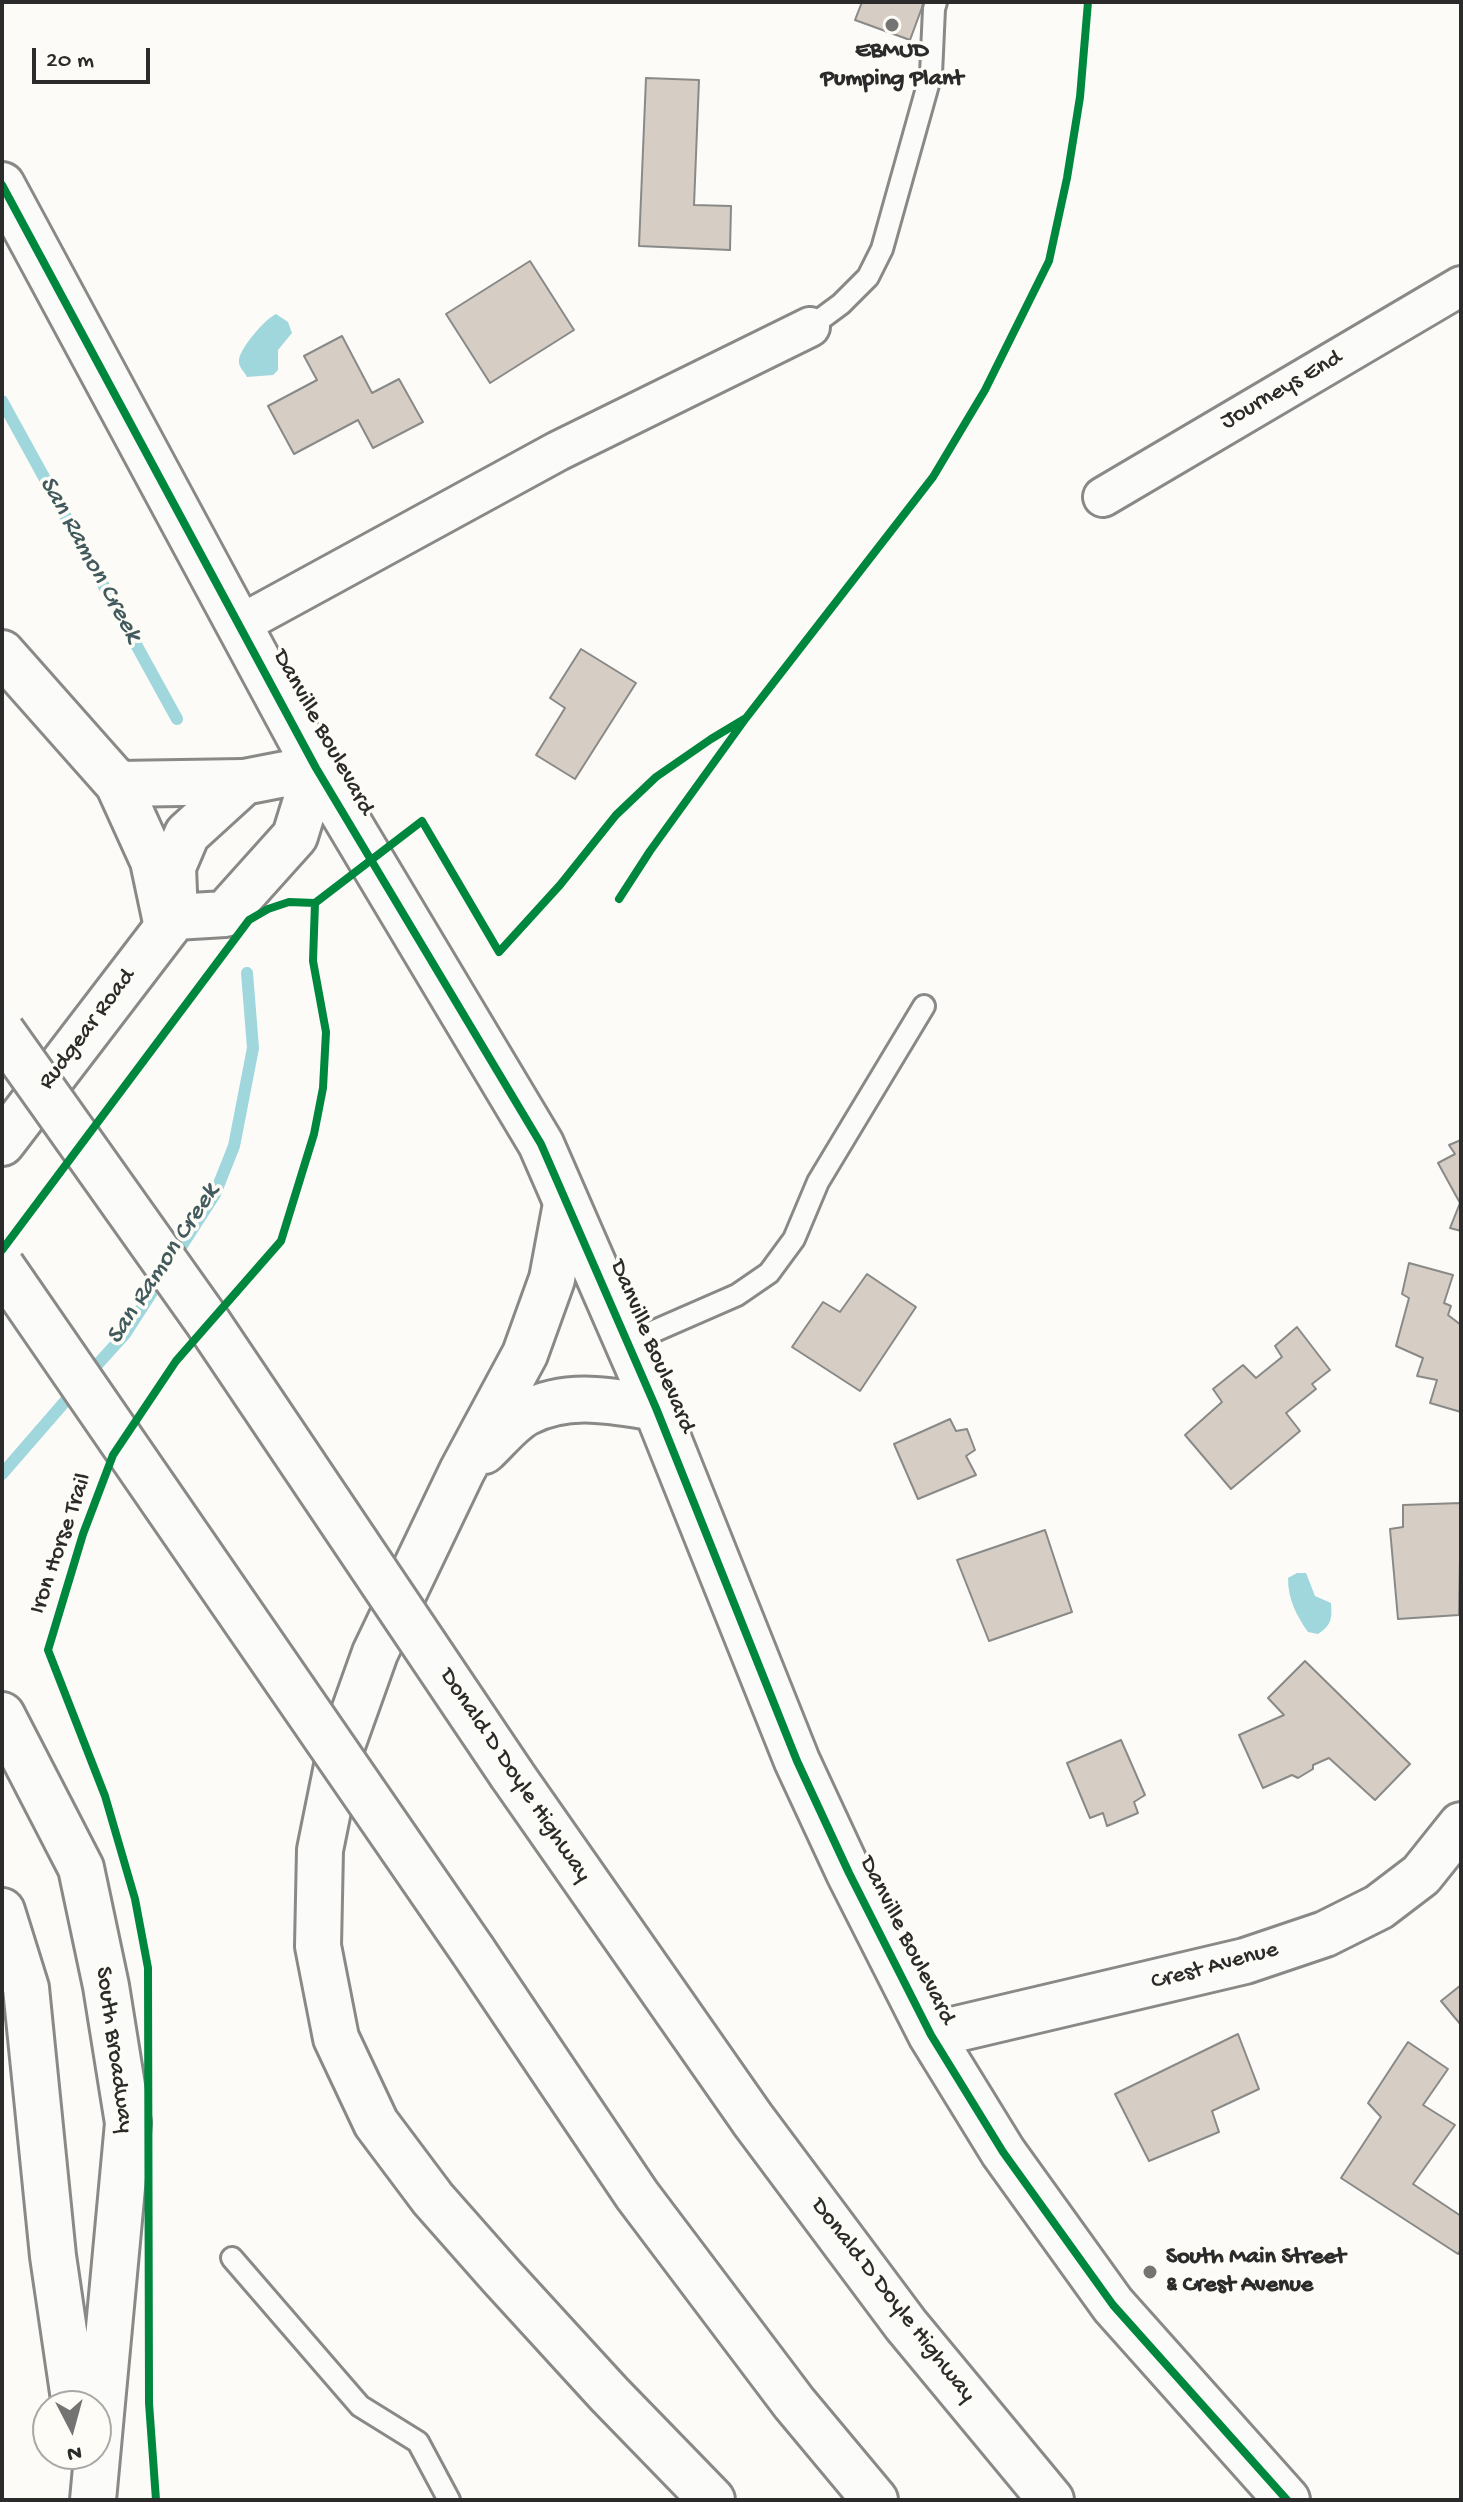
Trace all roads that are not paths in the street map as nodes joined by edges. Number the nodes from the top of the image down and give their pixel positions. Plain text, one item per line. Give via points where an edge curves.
1 (936, 2) edge
2 (2, 185) edge
3 (1461, 286) edge
4 (810, 327) joint
5 (1103, 497) dead end
6 (241, 624) junction
7 (2, 653) edge
8 (316, 768) junction
9 (244, 782) junction
10 (118, 784) junction
11 (171, 922) junction
12 (924, 1006) dead end
13 (2, 1032) edge
14 (2, 1143) edge
15 (566, 1204) junction
16 (2, 1267) edge
17 (627, 1343) junction
18 (656, 1408) junction
19 (462, 1471) junction
20 (2, 1715) edge
21 (1461, 1825) edge
22 (2, 1911) edge
23 (931, 2035) junction
24 (232, 2258) dead end
25 (73, 2390) edge
26 (85, 2470) edge
27 (91, 2500) edge
28 (449, 2500) edge
29 (712, 2500) edge
30 (875, 2500) edge
31 (1051, 2500) edge
32 (1287, 2500) edge

1 - 4 lane via 931,74 882,249 868,277
2 - 6 main road, Danville Boulevard
3 - 5 street, Journeys End
4 - 6 street via 558,451
6 - 8 main road, Danville Boulevard
7 - 10 main road
8 - 9 main road
8 - 11 main road via 295,836 225,914
8 - 15 main road, Danville Boulevard via 541,1144
9 - 10 main road
9 - 11 main road via 187,834 173,867
10 - 11 main road via 153,861
11 - 14 main road, Rudgear Road
12 - 17 lane via 818,1182 794,1239 769,1273 737,1295
13 - 31 main road, Donald D Doyle Highway, bridge via 207,1321 512,1775 753,2120 906,2325
15 - 17 main road, Danville Boulevard
15 - 19 main road via 552,1279 525,1354
16 - 30 main road, bridge via 637,2195 794,2403
17 - 18 main road, Danville Boulevard
18 - 19 main road via 590,1398 557,1402 524,1414
18 - 23 main road, Danville Boulevard via 797,1761
19 - 29 main road via 375,1653 340,1751 320,1850 318,1946 336,2038 376,2123 433,2199
20 - 27 main road, South Broadway via 81,1868 128,2123
21 - 23 main road, Crest Avenue via 1421,1875 1379,1907 1325,1934 1245,1961
22 - 25 main road via 26,1988 53,2256
23 - 32 main road, Danville Boulevard via 1003,2152 1113,2305
24 - 28 lane via 360,2406 418,2442
26 - 27 main road, South Broadway

